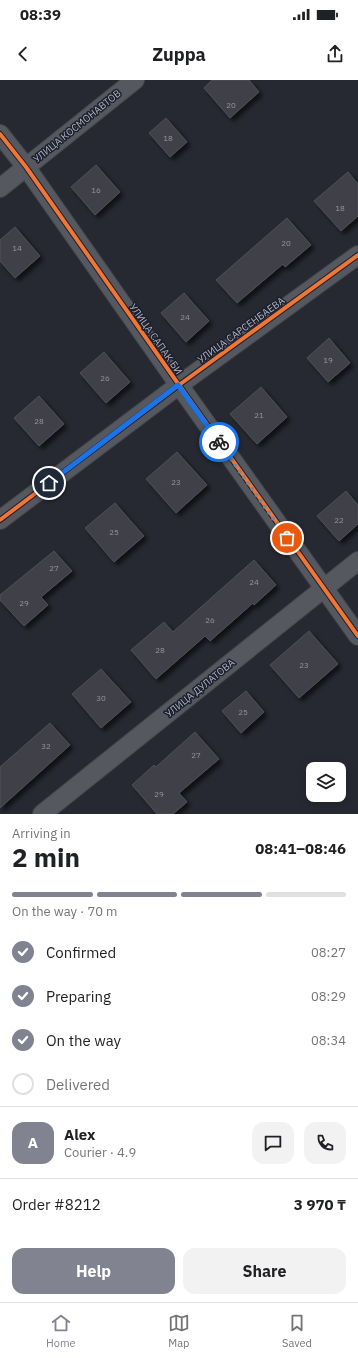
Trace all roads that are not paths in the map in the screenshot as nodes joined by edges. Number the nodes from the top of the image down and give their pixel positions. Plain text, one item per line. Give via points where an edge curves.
1 (135, 80) edge
2 (0, 134) edge
3 (26, 167) junction
4 (0, 188) edge
5 (358, 255) edge
6 (178, 385) junction
7 (0, 520) edge
8 (358, 561) edge
9 (323, 589) junction
10 (358, 636) edge
11 (42, 814) edge

1 - 3 street, УЛИЦА КОСМОНАВТОВ
2 - 3 street, УЛИЦА САПАК БИ
3 - 4 street, УЛИЦА КОСМОНАВТОВ
3 - 6 street, УЛИЦА САПАК БИ
5 - 6 street, УЛИЦА САРСЕНБАЕВА
6 - 7 street, УЛИЦА САРСЕНБАЕВА
6 - 9 street, УЛИЦА САПАК БИ
8 - 9 street, УЛИЦА ДУЛАТОВА
9 - 10 street, УЛИЦА САПАК БИ
9 - 11 street, УЛИЦА ДУЛАТОВА

